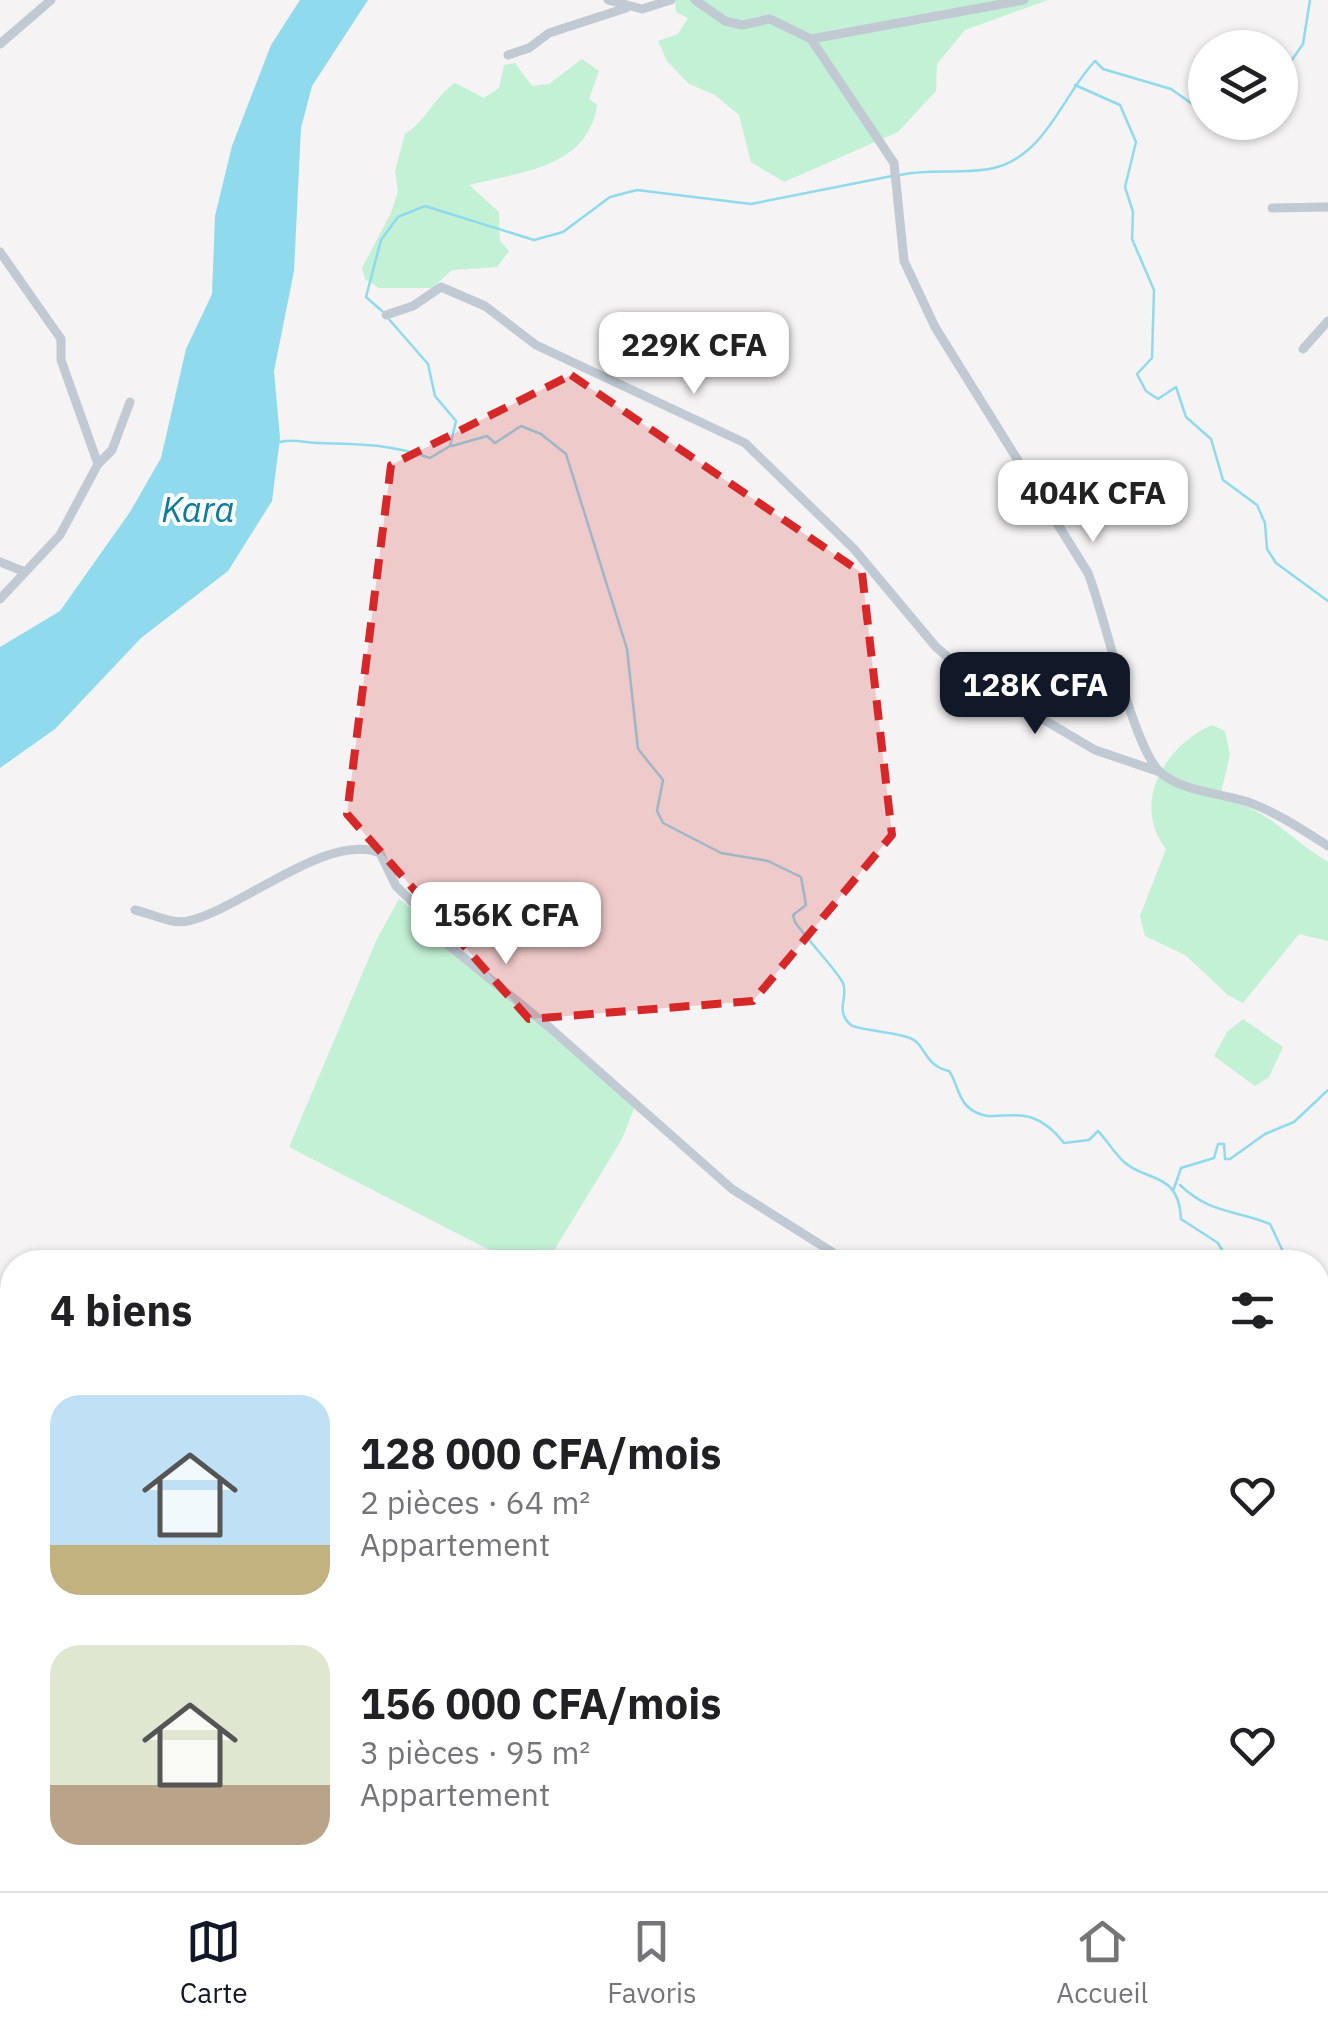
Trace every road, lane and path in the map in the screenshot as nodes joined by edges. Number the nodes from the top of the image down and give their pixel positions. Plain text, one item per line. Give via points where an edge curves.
1 (51, 0) edge
2 (608, 0) edge
3 (671, 0) edge
4 (695, 0) edge
5 (1024, 0) edge
6 (626, 8) junction
7 (811, 39) junction
8 (0, 44) edge
9 (508, 54) dead end
10 (1328, 207) edge
11 (1272, 208) dead end
12 (0, 252) edge
13 (386, 315) dead end
14 (1328, 322) edge
15 (1303, 348) dead end
16 (130, 402) dead end
17 (98, 464) junction
18 (0, 562) edge
19 (26, 572) junction
20 (0, 599) edge
21 (1160, 772) junction
22 (1328, 846) edge
23 (135, 910) dead end
24 (828, 1250) edge

1 - 8 street
2 - 6 street
3 - 6 street
4 - 7 street via 726,20 770,20
5 - 7 street
6 - 9 street
7 - 21 street via 895,169 904,261 935,327 1088,572 1138,731
10 - 11 street
12 - 17 street via 61,339 61,360
13 - 21 street via 450,288 536,345 746,443 970,676 1095,750
14 - 15 street
16 - 17 street via 112,450
17 - 19 street via 60,535
18 - 19 street
19 - 20 street
21 - 22 street via 1262,808
23 - 24 street via 190,921 319,857 351,846 380,854 396,886 446,944 732,1189

